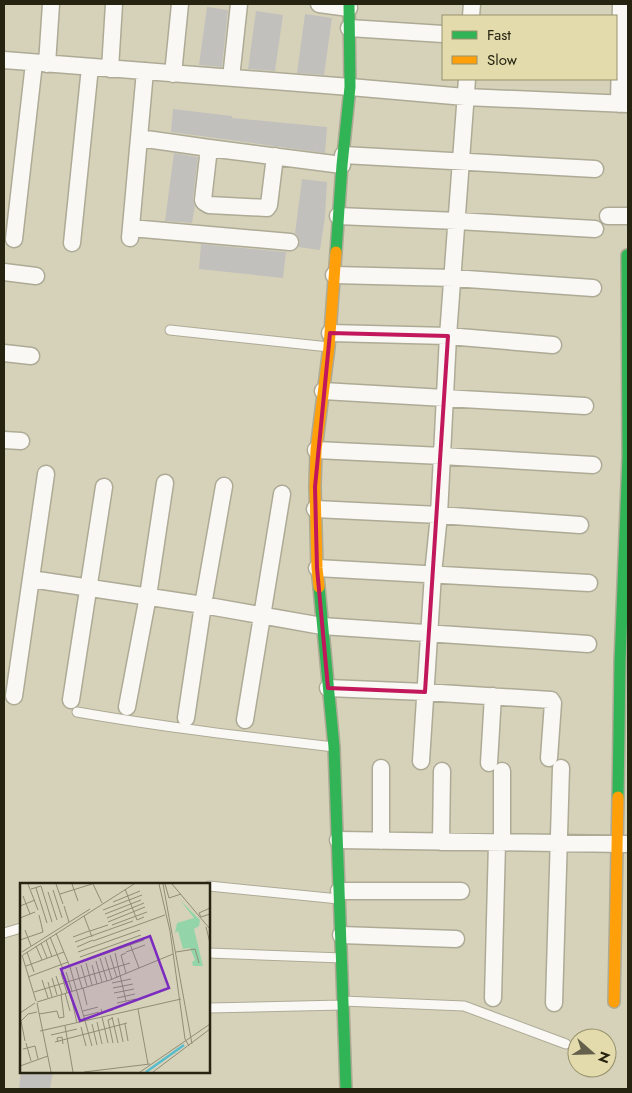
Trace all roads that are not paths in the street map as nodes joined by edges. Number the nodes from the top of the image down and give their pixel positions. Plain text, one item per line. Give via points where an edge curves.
1 (51, 4) edge
2 (114, 4) edge
3 (180, 4) edge
4 (239, 4) edge
5 (319, 4) edge
6 (349, 6) edge
7 (623, 13) edge
8 (349, 28) junction
9 (442, 34) edge
10 (4, 60) edge
11 (41, 63) junction
12 (90, 67) junction
13 (110, 69) junction
14 (145, 72) junction
15 (173, 74) junction
16 (231, 78) junction
17 (467, 80) edge
18 (350, 87) junction
19 (465, 98) junction
20 (624, 104) edge
21 (139, 138) junction
22 (209, 148) junction
23 (275, 156) junction
24 (342, 160) junction
25 (461, 161) junction
26 (595, 169) dead end
27 (338, 216) junction
28 (608, 216) dead end
29 (628, 216) edge
30 (457, 221) junction
31 (595, 229) dead end
32 (14, 239) dead end
33 (290, 242) dead end
34 (72, 243) dead end
35 (627, 255) edge
36 (4, 272) edge
37 (334, 275) junction
38 (36, 276) dead end
39 (453, 278) junction
40 (593, 288) dead end
41 (170, 330) dead end
42 (448, 336) junction
43 (330, 340) junction
44 (553, 345) dead end
45 (4, 353) edge
46 (30, 356) dead end
47 (323, 391) junction
48 (445, 398) junction
49 (585, 406) dead end
50 (4, 440) edge
51 (22, 441) dead end
52 (316, 450) junction
53 (442, 456) junction
54 (628, 456) edge
55 (593, 465) dead end
56 (46, 474) dead end
57 (166, 483) dead end
58 (224, 486) dead end
59 (104, 487) dead end
60 (282, 494) dead end
61 (315, 509) junction
62 (439, 515) junction
63 (580, 525) dead end
64 (316, 568) junction
65 (433, 574) junction
66 (31, 579) junction
67 (589, 583) dead end
68 (88, 587) junction
69 (148, 596) junction
70 (203, 605) junction
71 (262, 615) junction
72 (322, 626) junction
73 (429, 634) junction
74 (588, 644) dead end
75 (624, 662) edge
76 (328, 688) junction
77 (425, 692) junction
78 (14, 696) dead end
79 (492, 696) junction
80 (74, 706) joint
81 (126, 707) dead end
82 (186, 718) dead end
83 (245, 720) dead end
84 (334, 747) junction
85 (421, 761) dead end
86 (381, 768) dead end
87 (442, 771) dead end
88 (338, 840) junction
89 (381, 841) junction
90 (441, 842) junction
91 (500, 843) junction
92 (559, 844) junction
93 (622, 844) edge
94 (210, 886) edge
95 (461, 891) dead end
96 (339, 895) junction
97 (20, 928) edge
98 (4, 933) edge
99 (341, 935) junction
100 (456, 939) dead end
101 (210, 953) edge
102 (342, 958) junction
103 (493, 998) dead end
104 (614, 1002) dead end
105 (343, 1003) junction
106 (554, 1003) dead end
107 (210, 1008) edge
108 (566, 1044) dead end
109 (346, 1089) edge

1 - 11 street
2 - 13 street
3 - 15 street
4 - 16 street
5 - 6 street
6 - 8 street
7 - 20 street
8 - 9 street
8 - 18 street
10 - 11 street
11 - 12 street
11 - 32 street
12 - 13 street
12 - 34 street
13 - 14 street
14 - 15 street
14 - 21 street
15 - 16 street
16 - 18 street
17 - 19 street
18 - 19 street
18 - 24 street
19 - 20 street
19 - 25 street
21 - 22 street
21 - 33 street via 130,233
22 - 23 street
22 - 23 street via 203,200 209,204 267,208
23 - 24 street
24 - 25 street
24 - 27 street
25 - 26 street
25 - 30 street
27 - 30 street
27 - 37 street
28 - 29 street
30 - 31 street
30 - 39 street
35 - 54 street
36 - 38 street
37 - 39 street
37 - 43 street
39 - 40 street
39 - 42 street
41 - 43 lane
42 - 43 street
42 - 44 street
42 - 48 street
43 - 47 street
45 - 46 street
47 - 48 street
47 - 52 street
48 - 49 street
48 - 53 street
50 - 51 street
52 - 53 street
52 - 61 street
53 - 55 street
53 - 62 street
54 - 75 street
56 - 66 street
57 - 69 street
58 - 70 street
59 - 68 street
60 - 71 street
61 - 62 street
61 - 64 street
62 - 63 street
62 - 65 street
64 - 65 street
64 - 72 street
65 - 67 street
65 - 73 street
66 - 68 street
66 - 78 street
68 - 69 street
68 - 80 street
69 - 70 street
69 - 81 street
70 - 71 street
70 - 82 street
71 - 72 street
71 - 83 street
72 - 73 street
72 - 76 street
73 - 74 street
73 - 77 street
75 - 93 street
76 - 77 street
76 - 84 street
77 - 79 street
77 - 85 street
79 - 91 street
79 - 92 street via 553,702
80 - 84 lane via 127,721
84 - 88 street
86 - 89 street
87 - 90 street
88 - 89 street
88 - 96 street
89 - 90 street
90 - 91 street
91 - 92 street
91 - 103 street
92 - 93 street
92 - 106 street
93 - 104 street
94 - 96 lane
95 - 96 street
96 - 99 street
97 - 98 lane
99 - 100 street
99 - 102 street
101 - 102 lane
102 - 105 street
105 - 107 lane
105 - 108 lane via 464,1006
105 - 109 street

